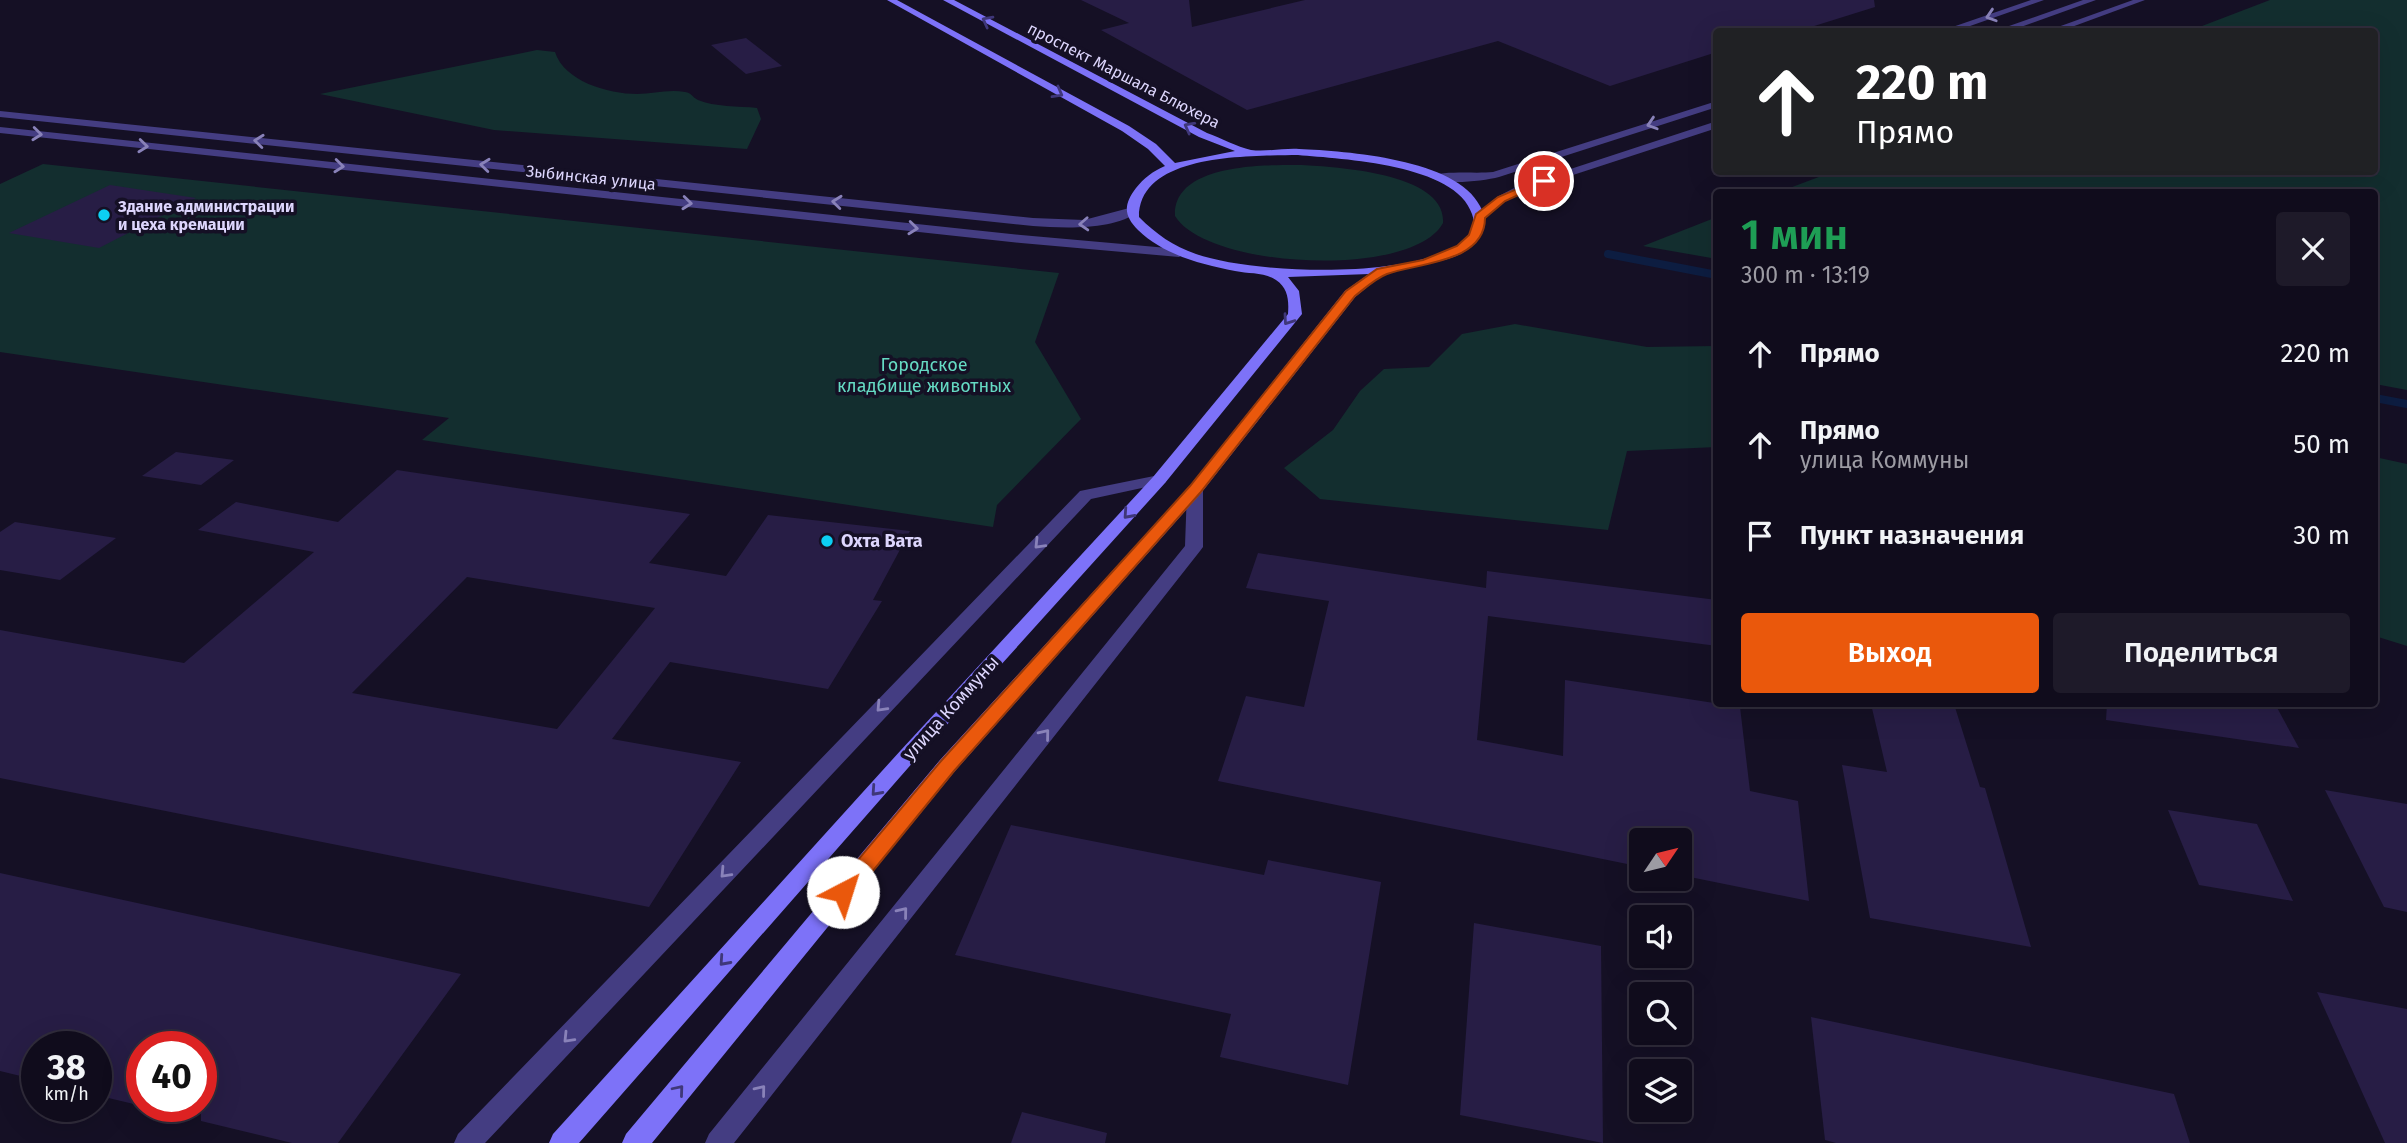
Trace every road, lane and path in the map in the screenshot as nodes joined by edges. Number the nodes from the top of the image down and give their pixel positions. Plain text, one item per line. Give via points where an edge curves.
1 (891, 0) edge
2 (947, 0) edge
3 (2040, 0) edge
4 (2092, 0) edge
5 (2141, 0) edge
6 (1954, 28) edge
7 (2008, 28) edge
8 (2060, 28) edge
9 (1713, 105) edge
10 (0, 114) edge
11 (1713, 125) edge
12 (0, 130) edge
13 (1252, 153) junction
14 (387, 155) junction
15 (1173, 168) junction
16 (363, 169) junction
17 (1436, 177) junction
18 (1133, 211) junction
19 (1480, 216) junction
20 (1179, 253) junction
21 (1266, 270) junction
22 (1381, 272) junction
23 (1159, 480) junction
24 (1195, 490) junction
25 (467, 1143) edge
26 (562, 1143) edge
27 (635, 1143) edge
28 (718, 1143) edge

1 -> 15 street via 1125,130 1159,152
13 -> 2 street, проспект Маршала Блюхера via 1203,135
3 -> 6 street
4 - 7 street
5 - 8 street
9 -> 17 street via 1495,175
14 -> 10 street, Зыбинская улица
11 - 19 street via 1520,189
12 -> 16 street, Зыбинская улица
13 - 15 street
13 - 17 street via 1367,159
14 - 16 street
18 -> 14 street, Зыбинская улица via 1103,223 1033,222
15 - 18 street via 1146,184 1137,194
16 -> 20 street, Зыбинская улица
17 - 19 street via 1467,196
18 - 20 street via 1142,230
19 - 22 street via 1474,237 1461,248 1426,263
20 - 21 street
21 - 22 street
21 -> 23 street, улица Коммуны via 1294,289 1295,314
22 - 24 street, улица Коммуны via 1343,302
23 -> 25 street via 1086,495
23 -> 26 street, улица Коммуны
27 -> 24 street, улица Коммуны via 947,766
28 -> 24 street via 1194,547

